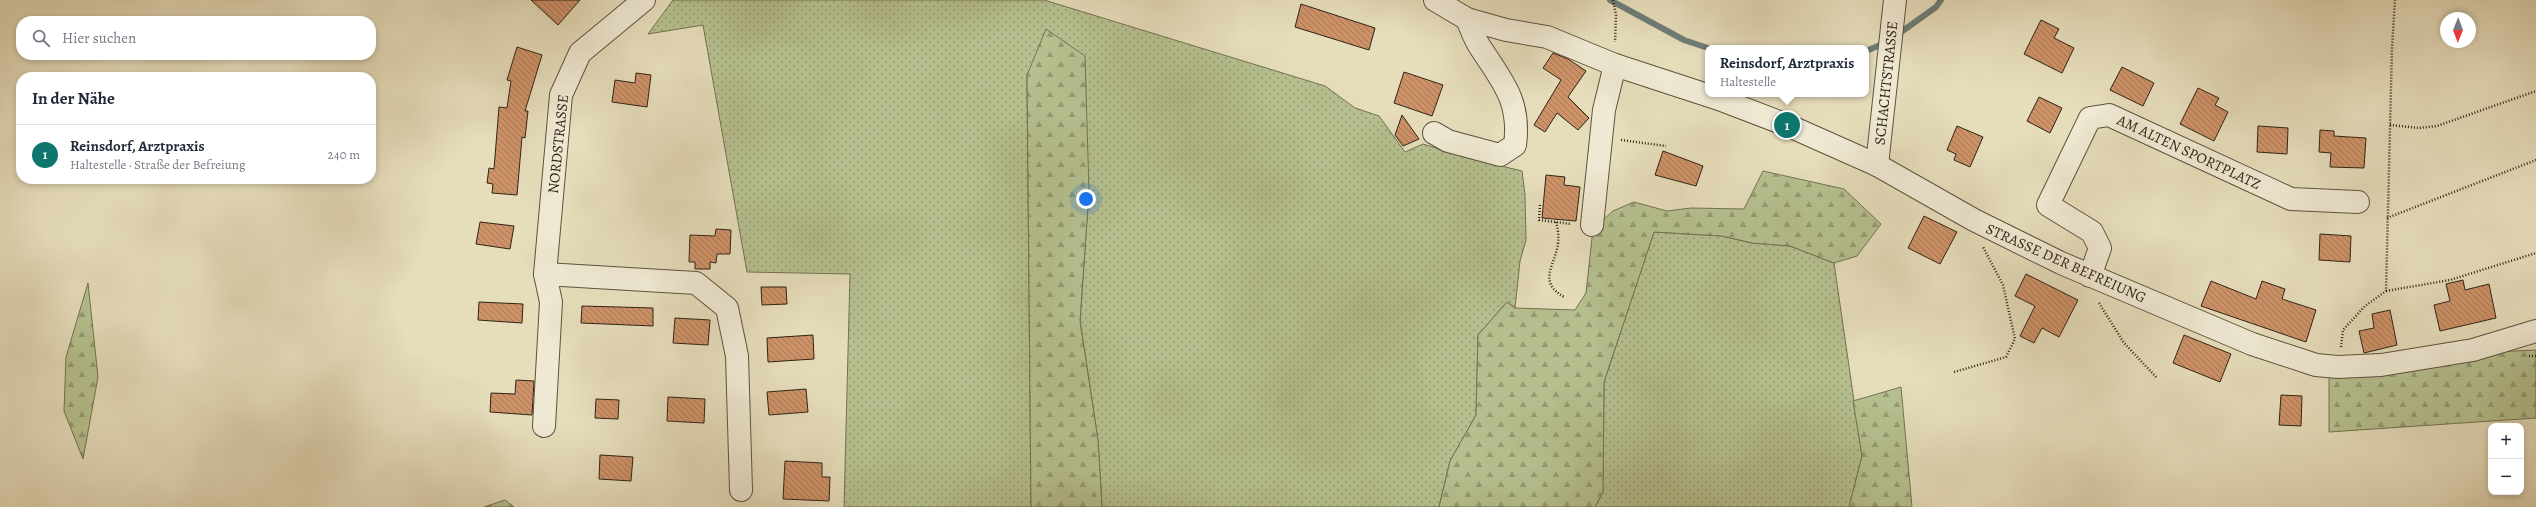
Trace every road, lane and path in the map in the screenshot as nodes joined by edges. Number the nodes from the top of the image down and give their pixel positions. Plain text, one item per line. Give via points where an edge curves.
1 (644, 0) edge
2 (1435, 0) edge
3 (1613, 0) edge
4 (1895, 0) edge
5 (2395, 0) edge
6 (1467, 19) junction
7 (1615, 65) junction
8 (2536, 91) edge
9 (1705, 95) edge
10 (1710, 97) edge
11 (2390, 125) junction
12 (1434, 133) dead end
13 (1601, 137) junction
14 (1666, 146) dead end
15 (2536, 160) edge
16 (1877, 165) junction
17 (2358, 202) dead end
18 (1540, 205) dead end
19 (2387, 218) junction
20 (1974, 220) junction
21 (1592, 225) dead end
22 (2536, 253) edge
23 (545, 274) junction
24 (2090, 276) junction
25 (2386, 291) junction
26 (1564, 297) dead end
27 (2536, 331) edge
28 (2338, 367) junction
29 (1954, 372) dead end
30 (2157, 378) dead end
31 (544, 426) dead end
32 (741, 490) dead end

1 - 23 street, NORDSTRASSE via 580,53 561,95
2 - 6 street, STRASSE DER BEFREIUNG
3 - 7 path via 1616,15
4 - 16 street, SCHACHTSTRASSE
5 - 11 path
6 - 7 street, STRASSE DER BEFREIUNG via 1506,30 1547,37
6 - 12 street via 1479,46 1495,67 1515,110 1515,145 1500,155 1448,140
7 - 9 street, STRASSE DER BEFREIUNG
7 - 13 street via 1604,110
8 - 11 path via 2437,126 2419,128
10 - 16 street, STRASSE DER BEFREIUNG via 1760,114
11 - 19 path
13 - 14 path
13 - 21 street
15 - 19 path
16 - 20 street, STRASSE DER BEFREIUNG
17 - 24 street, AM ALTEN SPORTPLATZ via 2291,199 2109,115 2090,118 2048,206 2092,232 2100,248
18 - 26 path via 1539,220 1556,222 1558,245 1548,277 1552,286
19 - 25 path
20 - 24 street, STRASSE DER BEFREIUNG
20 - 29 path via 1984,251 2003,285 2016,339 2006,357
22 - 25 path via 2450,280
23 - 31 street, NORDSTRASSE via 551,302
23 - 32 street via 696,284 727,308 737,356
24 - 28 street, STRASSE DER BEFREIUNG via 2252,344 2316,365
24 - 30 path via 2100,305 2124,343
25 - 28 path via 2365,306 2343,330
27 - 28 street, STRASSE DER BEFREIUNG via 2473,350 2381,366

